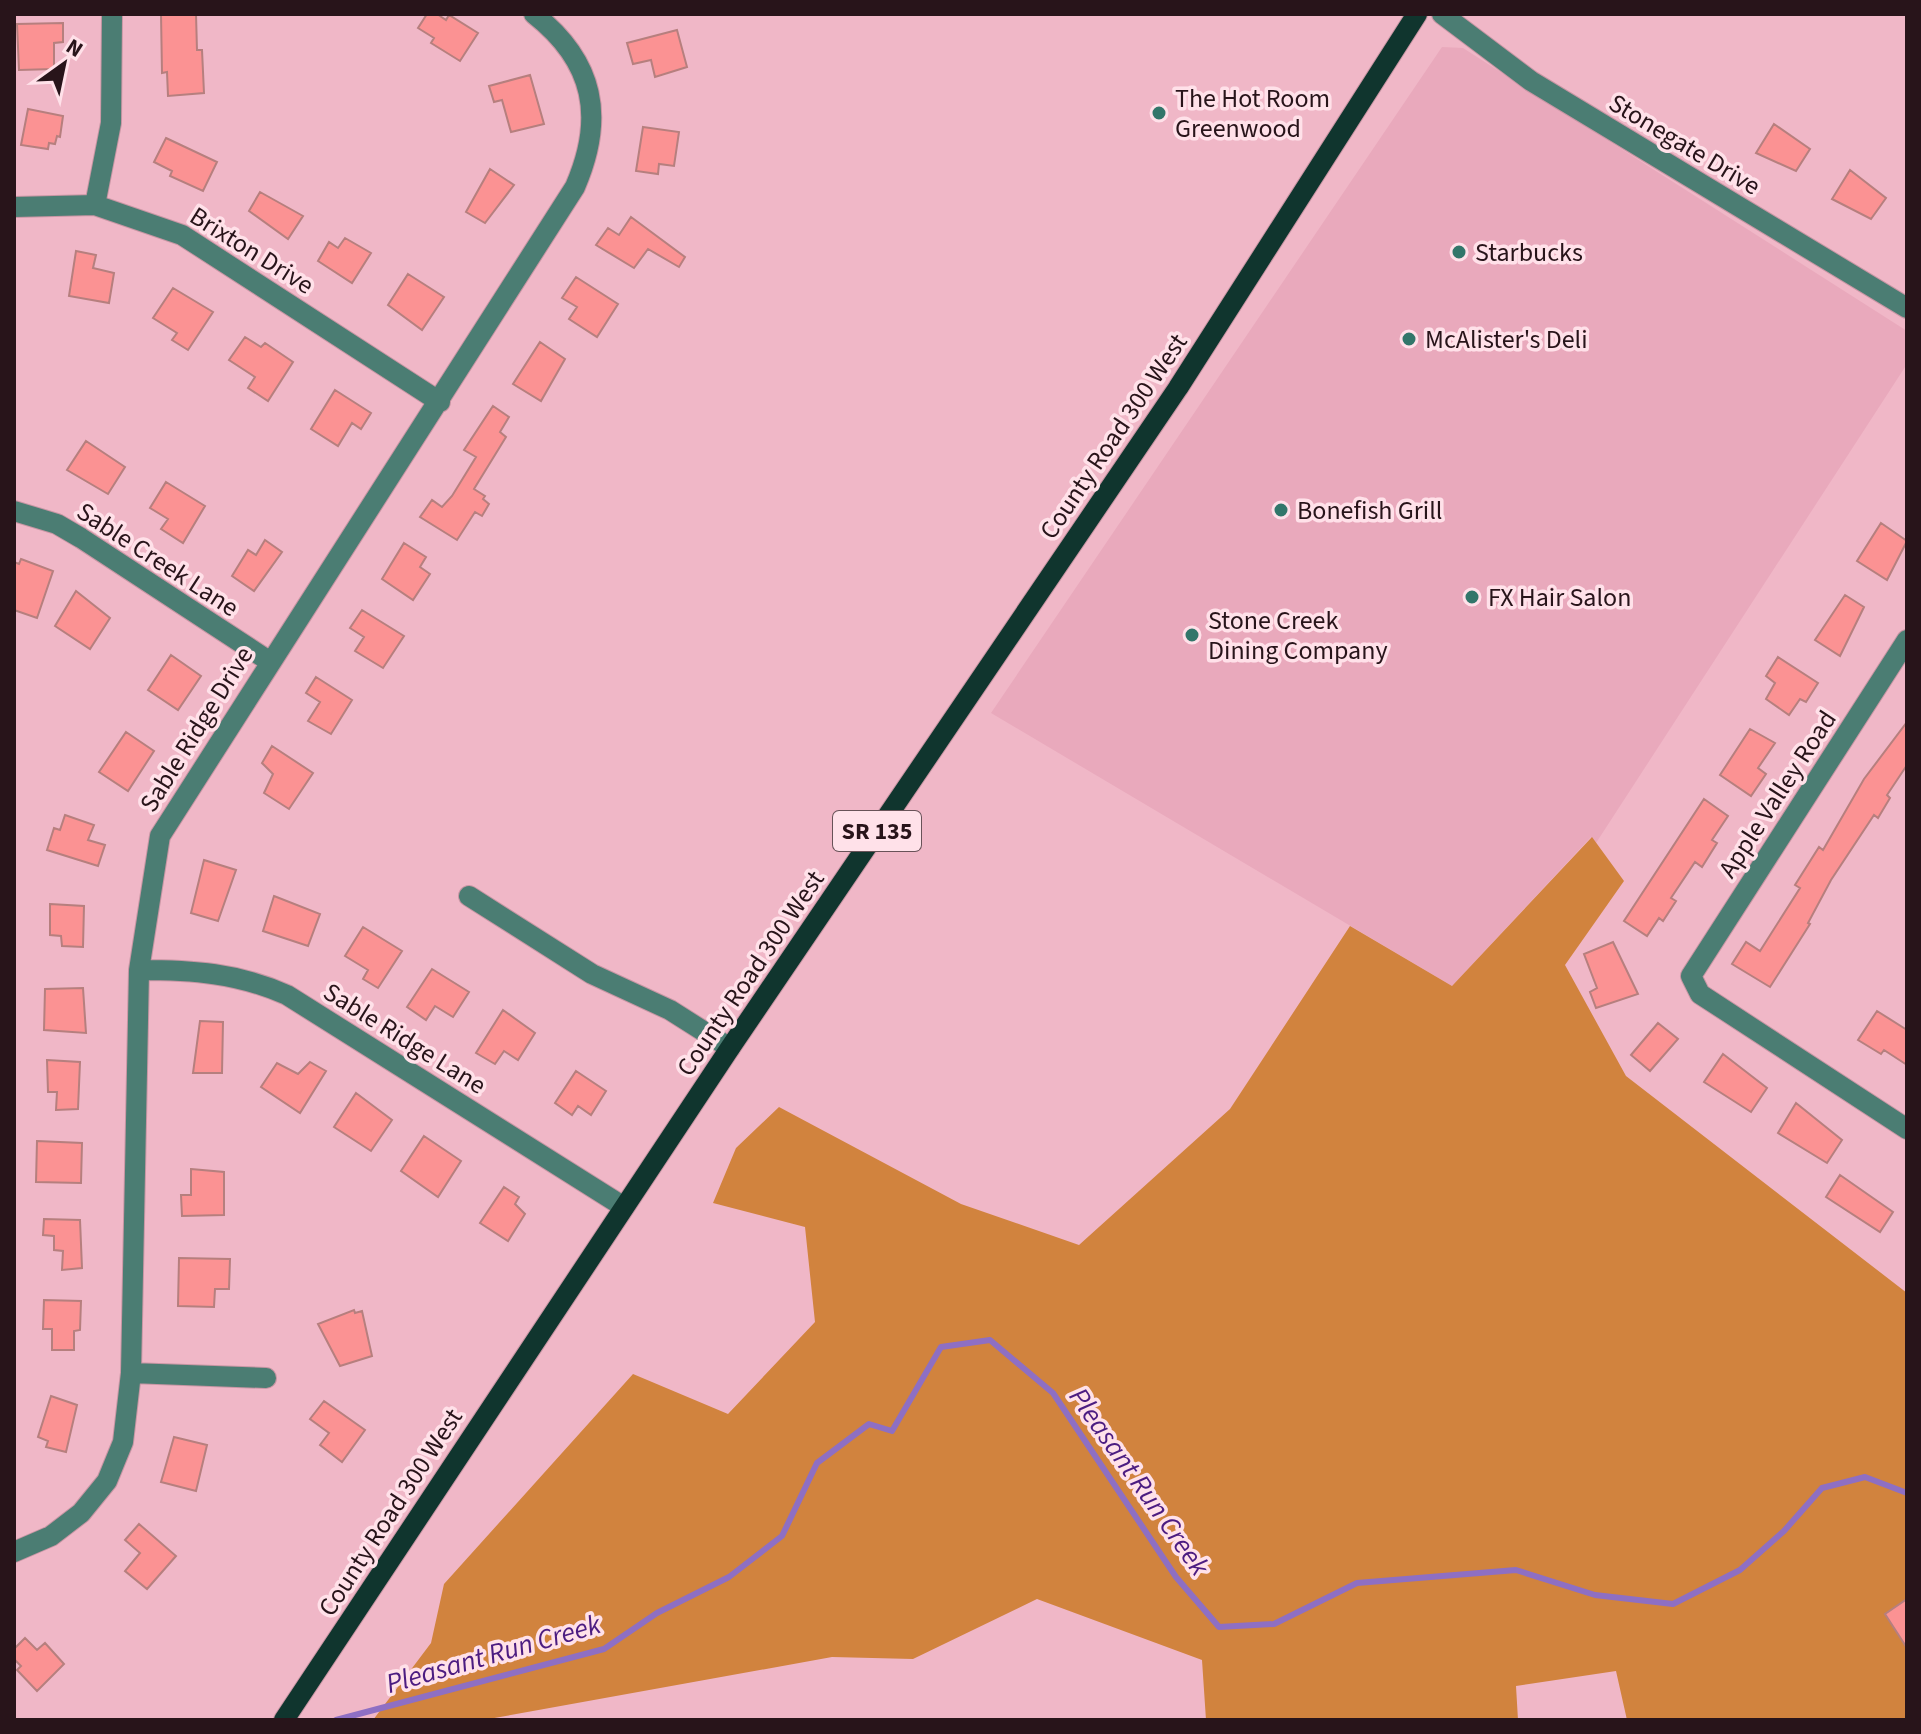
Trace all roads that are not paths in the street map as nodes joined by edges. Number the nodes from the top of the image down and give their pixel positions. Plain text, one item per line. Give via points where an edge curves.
1 (112, 14) edge
2 (534, 14) edge
3 (1417, 14) edge
4 (1442, 14) edge
5 (95, 205) junction
6 (14, 207) edge
7 (1907, 308) edge
8 (440, 402) junction
9 (14, 511) edge
10 (1907, 640) edge
11 (269, 661) junction
12 (469, 896) dead end
13 (139, 970) junction
14 (730, 1048) junction
15 (1907, 1129) edge
16 (624, 1207) junction
17 (131, 1373) junction
18 (266, 1378) dead end
19 (14, 1552) edge
20 (284, 1720) edge

1 - 5 street via 111,123
2 - 8 street, Sable Ridge Drive via 573,53 589,88 593,114 587,157 575,187
3 - 14 main road, County Road 300 West / SR 135 via 1178,388
4 - 7 street, Stonegate Drive via 1531,81
5 - 6 street, Brixton Drive
5 - 8 street, Brixton Drive via 201,245
8 - 11 street, Sable Ridge Drive
9 - 11 street, Sable Creek Lane via 69,531
10 - 15 street, Apple Valley Road via 1691,976 1700,994
11 - 13 street, Sable Ridge Drive via 160,836
12 - 14 street via 592,974 670,1010
13 - 16 street, Sable Ridge Lane via 240,977 287,995
13 - 17 street, Sable Ridge Drive
14 - 16 main road, County Road 300 West / SR 135
16 - 20 main road, County Road 300 West / SR 135
17 - 18 street
17 - 19 street, Sable Ridge Drive via 123,1442 107,1481 68,1525

